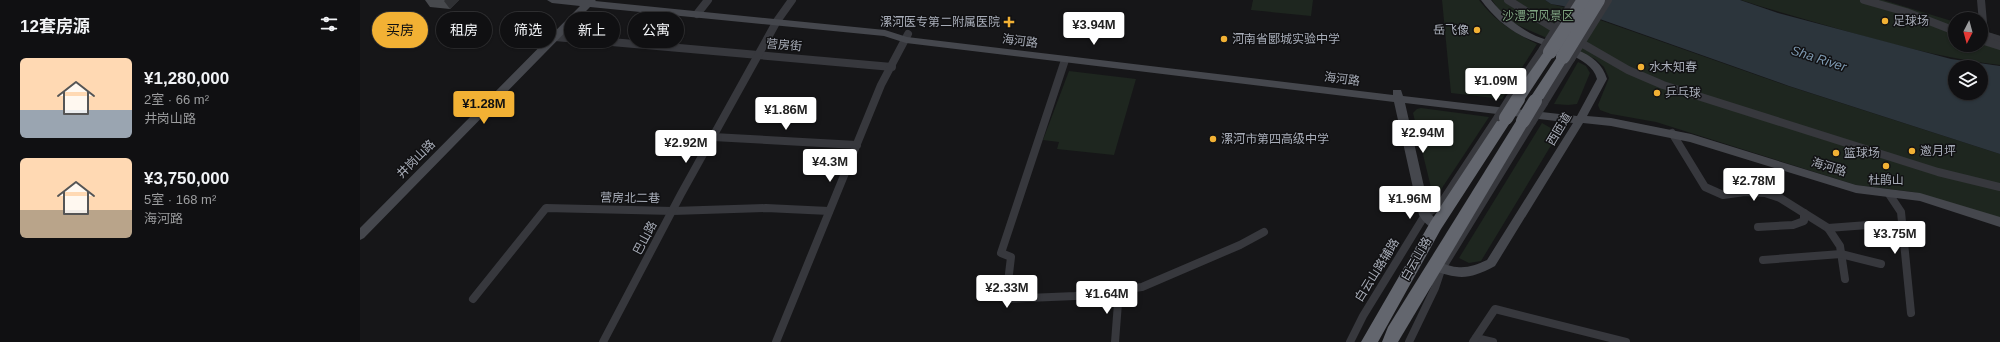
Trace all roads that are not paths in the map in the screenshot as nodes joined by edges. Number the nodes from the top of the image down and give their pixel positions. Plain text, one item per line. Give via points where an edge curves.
1 (552, 0) edge
2 (602, 0) edge
3 (708, 0) edge
4 (792, 0) edge
5 (1486, 0) edge
6 (1508, 0) edge
7 (1574, 0) edge
8 (1584, 0) edge
9 (1598, 0) edge
10 (1608, 0) edge
11 (1864, 0) edge
12 (1879, 0) edge
13 (1981, 0) edge
14 (590, 2) edge
15 (699, 11) junction
16 (1981, 12) edge
17 (779, 19) junction
18 (1948, 23) edge
19 (1948, 27) edge
20 (556, 36) edge
21 (556, 37) edge
22 (907, 37) junction
23 (1988, 37) edge
24 (1988, 39) edge
25 (2000, 40) edge
26 (2000, 46) edge
27 (544, 48) edge
28 (1546, 51) junction
29 (759, 54) junction
30 (1567, 58) junction
31 (1065, 60) junction
32 (892, 67) junction
33 (1398, 95) junction
34 (1581, 118) junction
35 (1672, 133) junction
36 (713, 137) junction
37 (857, 145) junction
38 (2000, 187) edge
39 (1889, 194) junction
40 (672, 211) junction
41 (829, 211) junction
42 (1804, 213) junction
43 (1430, 220) junction
44 (2000, 222) edge
45 (1868, 225) dead end
46 (1758, 227) dead end
47 (1828, 228) junction
48 (1264, 232) dead end
49 (360, 235) edge
50 (1840, 254) junction
51 (1763, 260) dead end
52 (1881, 264) dead end
53 (1437, 268) junction
54 (1845, 279) dead end
55 (1119, 290) junction
56 (473, 298) dead end
57 (1911, 313) dead end
58 (1474, 340) edge
59 (603, 342) edge
60 (776, 342) edge
61 (1115, 342) edge
62 (1350, 342) edge
63 (1369, 342) edge
64 (1390, 342) edge
65 (1409, 342) edge
66 (1493, 342) edge
67 (1626, 342) edge

1 - 14 street, 海河路
2 - 15 street, 海河路
3 - 15 street
4 - 17 street, 巴山路
5 - 34 street, 西匝道 via 1508,24 1532,38 1588,60 1598,68 1602,79
6 - 38 street via 1541,22 1628,70 1663,85 1938,172
7 - 28 street, bridge
8 - 28 highway, bridge
9 - 30 highway, bridge
10 - 30 street, bridge
11 - 19 street
12 - 18 street
13 - 16 street
14 - 15 street, 海河路
14 - 20 street, 井岗山路
15 - 17 street, 海河路
17 - 22 street, 海河路
17 - 29 street, 巴山路
21 - 29 street, 营房街
22 - 31 street, 海河路
22 - 32 street
22 - 33 street, 海河路
23 - 25 street
24 - 26 street
27 - 49 street, 井岗山路
28 - 43 highway, 白云山路, bridge
29 - 32 street, 营房街
29 - 36 street, 巴山路
30 - 53 highway, 白云山路, bridge
31 - 33 street, 海河路
31 - 55 street via 1001,253 1011,257 1006,298 1075,296
32 - 37 street via 881,85
33 - 34 street, 海河路 via 1548,117
33 - 43 street
34 - 35 street, 海河路
34 - 53 street, 西匝道 via 1491,264 1474,272
35 - 39 street, 海河路 via 1856,189
35 - 42 street via 1705,187 1723,195 1765,192
36 - 37 street
36 - 40 street, 巴山路
37 - 41 street
39 - 44 street, 海河路 via 1920,197
39 - 57 street via 1901,212
40 - 41 street, 营房北二巷 via 766,208
40 - 56 street, 营房北二巷 via 546,208
40 - 59 street, 巴山路
41 - 60 street
42 - 46 street via 1804,221 1793,225
42 - 47 street
43 - 62 street, 白云山路辅路 via 1363,316
43 - 63 highway, 白云山路
45 - 47 street
47 - 50 street via 1840,246
48 - 55 street via 1142,287
50 - 51 street
50 - 52 street
50 - 54 street
53 - 64 highway, 白云山路
53 - 65 street via 1435,288
55 - 61 street
58 - 66 street
58 - 67 street via 1495,308

